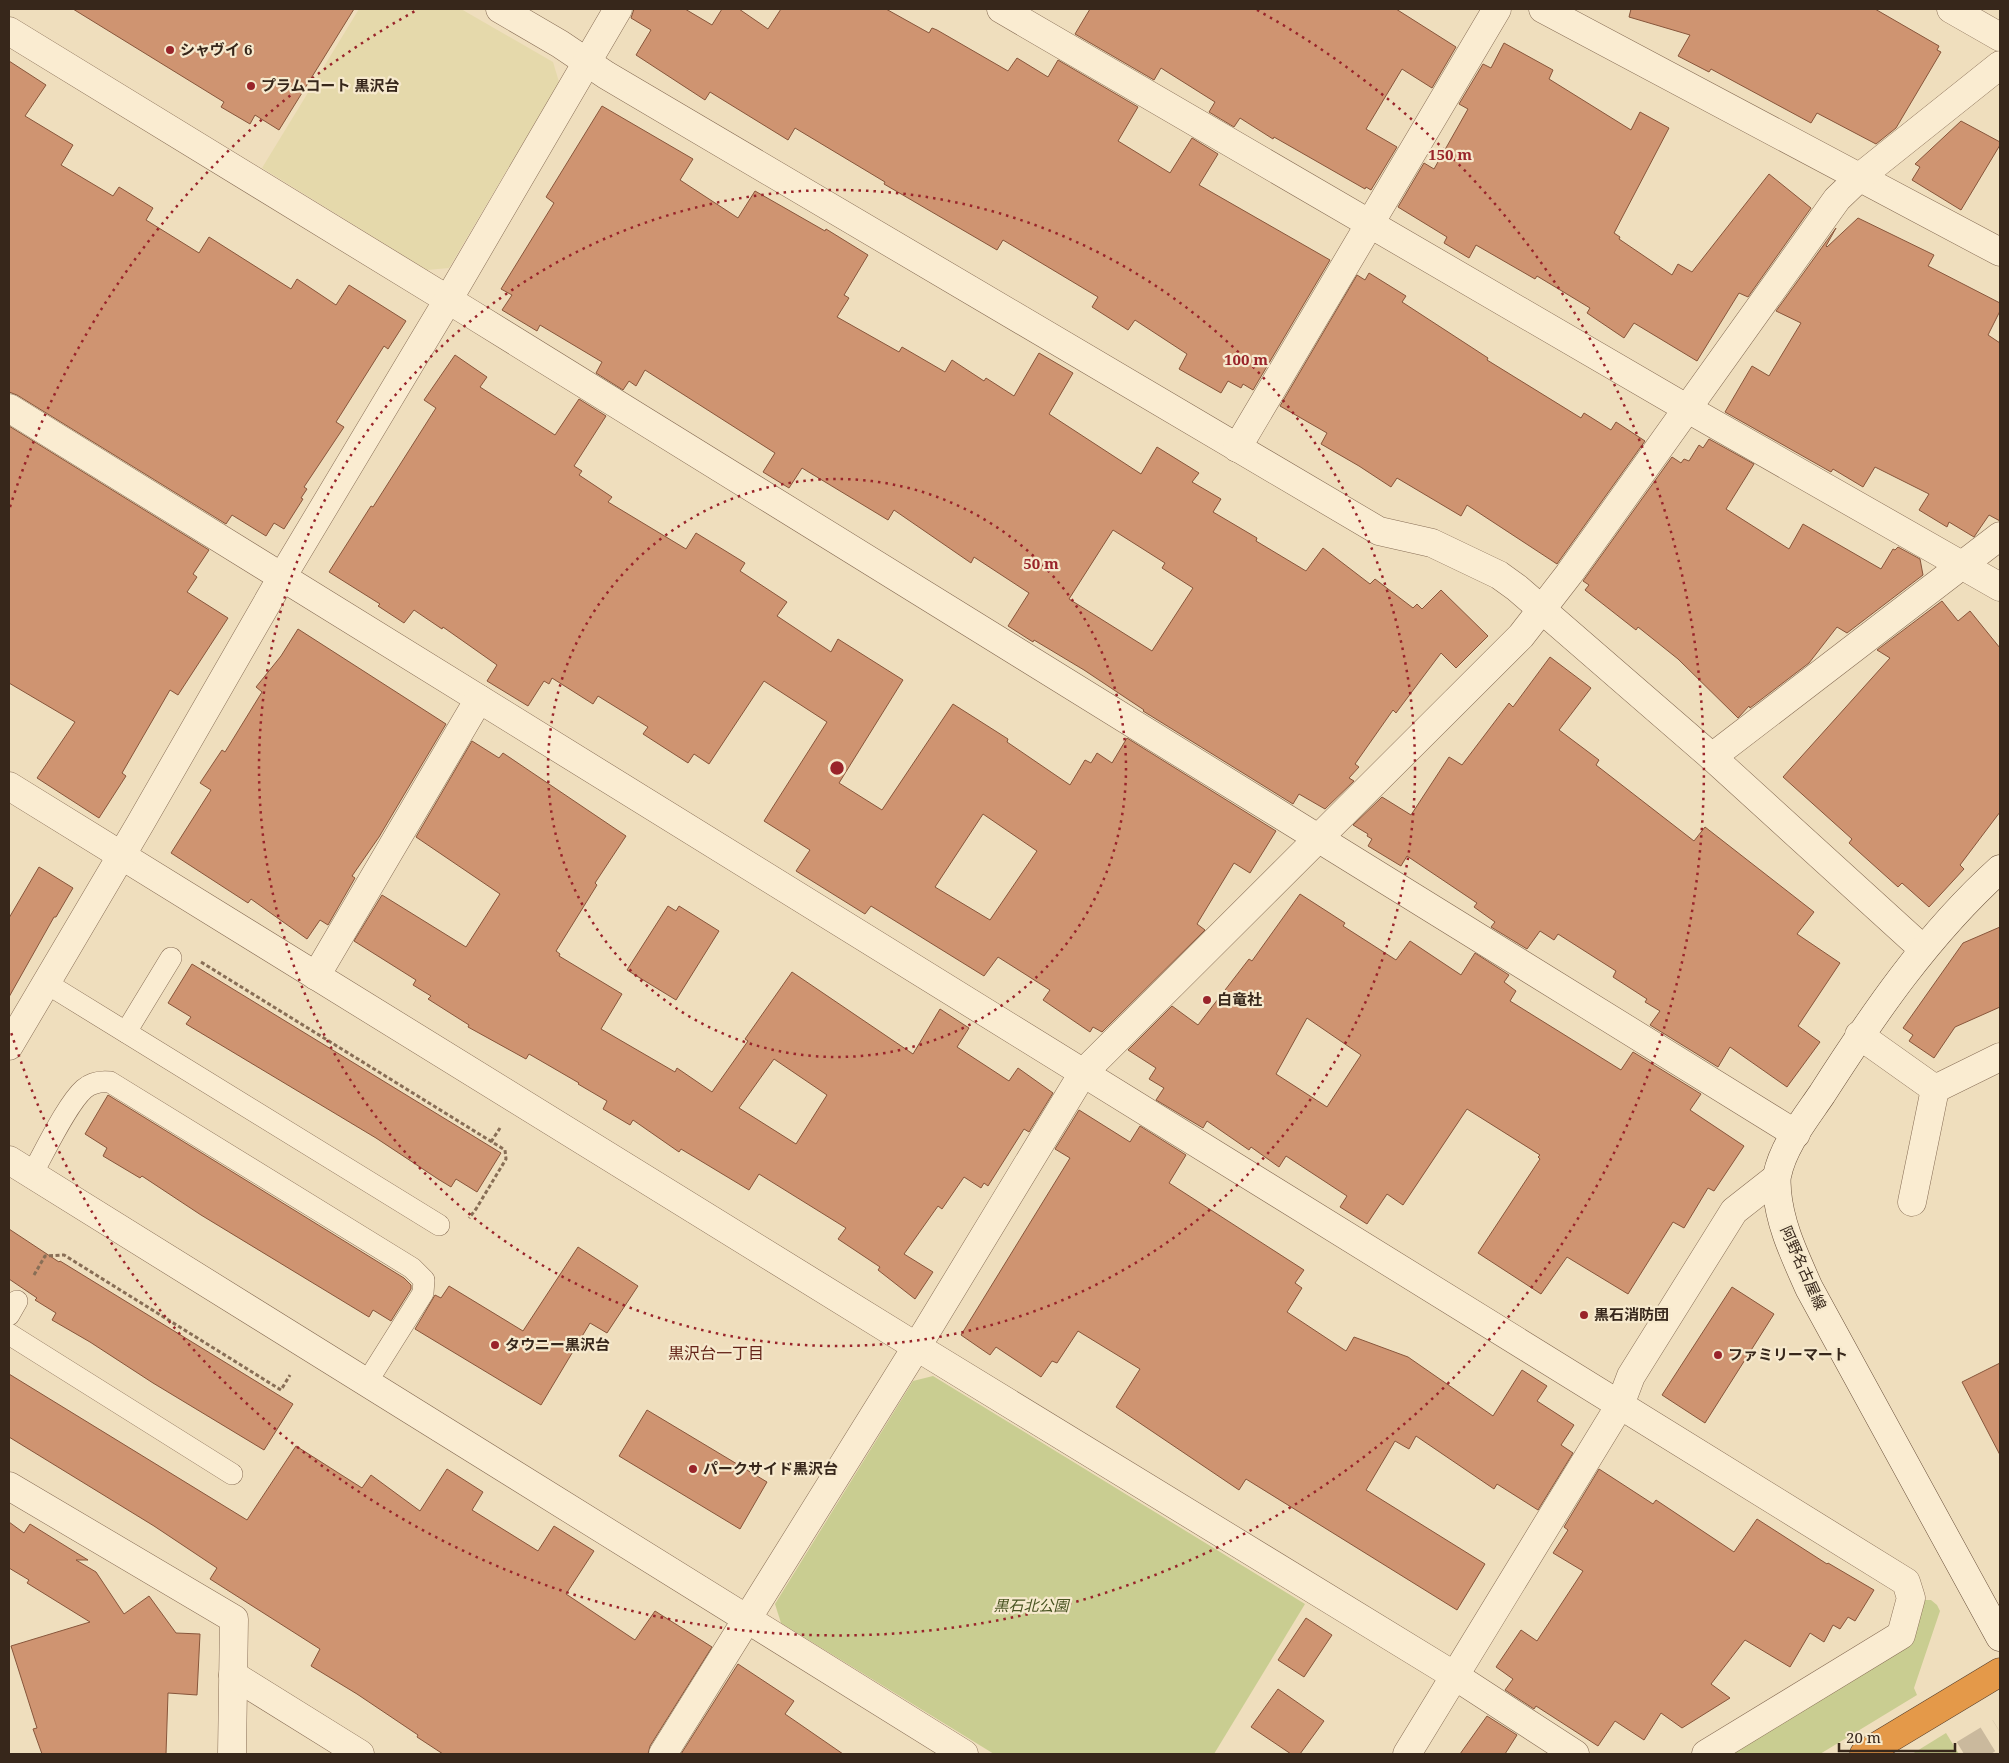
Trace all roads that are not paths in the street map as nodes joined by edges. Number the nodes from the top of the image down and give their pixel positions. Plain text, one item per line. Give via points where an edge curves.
1 (500, 9) edge
2 (618, 9) edge
3 (1001, 9) edge
4 (1497, 9) edge
5 (1543, 9) edge
6 (1951, 9) edge
7 (9, 31) edge
8 (2000, 38) edge
9 (587, 61) junction
10 (2000, 65) edge
11 (1861, 176) junction
12 (1370, 223) junction
13 (2000, 252) edge
14 (448, 300) junction
15 (9, 408) edge
16 (1688, 408) junction
17 (1237, 448) junction
18 (2000, 536) edge
19 (1963, 565) junction
20 (282, 577) junction
21 (2000, 587) edge
22 (1543, 610) junction
23 (479, 699) junction
24 (1712, 757) junction
25 (9, 786) edge
26 (1318, 839) junction
27 (121, 855) junction
28 (2000, 870) edge
29 (1923, 949) junction
30 (171, 958) road end
31 (316, 976) junction
32 (46, 982) junction
33 (126, 1032) junction
34 (1859, 1036) junction
35 (9, 1046) edge
36 (2000, 1057) edge
37 (1083, 1073) junction
38 (1935, 1089) junction
39 (1796, 1134) junction
40 (9, 1160) edge
41 (32, 1174) junction
42 (1776, 1178) junction
43 (1912, 1202) dead end
44 (439, 1225) road end
45 (9, 1334) edge
46 (917, 1347) junction
47 (367, 1382) junction
48 (1620, 1405) junction
49 (232, 1474) dead end
50 (9, 1486) edge
51 (748, 1618) junction
52 (2000, 1637) edge
53 (2000, 1672) edge
54 (233, 1675) junction
55 (1455, 1676) junction
56 (232, 1754) edge
57 (360, 1754) edge
58 (664, 1754) edge
59 (964, 1754) edge
60 (1407, 1754) edge
61 (1575, 1754) edge
62 (1706, 1754) edge
63 (1864, 1754) edge

1 - 9 street
2 - 9 street
3 - 12 street
4 - 12 street
5 - 11 street
6 - 8 street
7 - 14 street
9 - 14 street
9 - 17 street
10 - 11 street
11 - 13 street
11 - 16 street via 1837,199
12 - 16 street
12 - 17 street
14 - 20 street
14 - 26 street
15 - 20 street
16 - 19 street
16 - 22 street
17 - 22 street via 1379,531 1432,544 1499,575
18 - 19 street
19 - 21 street
19 - 24 street
20 - 23 street
20 - 27 street
22 - 24 street
22 - 26 street via 1521,636
23 - 31 street
23 - 37 street
24 - 29 street
25 - 27 street
26 - 37 street
26 - 39 street
27 - 31 street
27 - 32 street
28 - 29 street, 阿野名古屋線
29 - 34 street, 阿野名古屋線
30 - 33 lane
31 - 46 street
32 - 33 lane
32 - 35 street
33 - 44 lane
34 - 38 street
34 - 39 street, 阿野名古屋線
36 - 38 street
37 - 46 street
37 - 48 street
38 - 43 street
39 - 42 street, 阿野名古屋線
40 - 41 street
41 - 47 street
41 - 47 lane via 84,1089 96,1082 110,1082 412,1268 424,1280 423,1293
42 - 48 street via 1734,1211 1631,1376
42 - 52 street, 阿野名古屋線 via 1779,1210 1788,1240 1809,1288
45 - 49 lane
46 - 51 street
46 - 55 street
47 - 51 street
48 - 55 street
48 - 62 street via 1906,1582 1911,1598 1901,1635
50 - 54 street via 234,1619
51 - 58 street
51 - 59 street
53 - 63 highway
54 - 56 street
54 - 57 street
55 - 60 street
55 - 61 street

